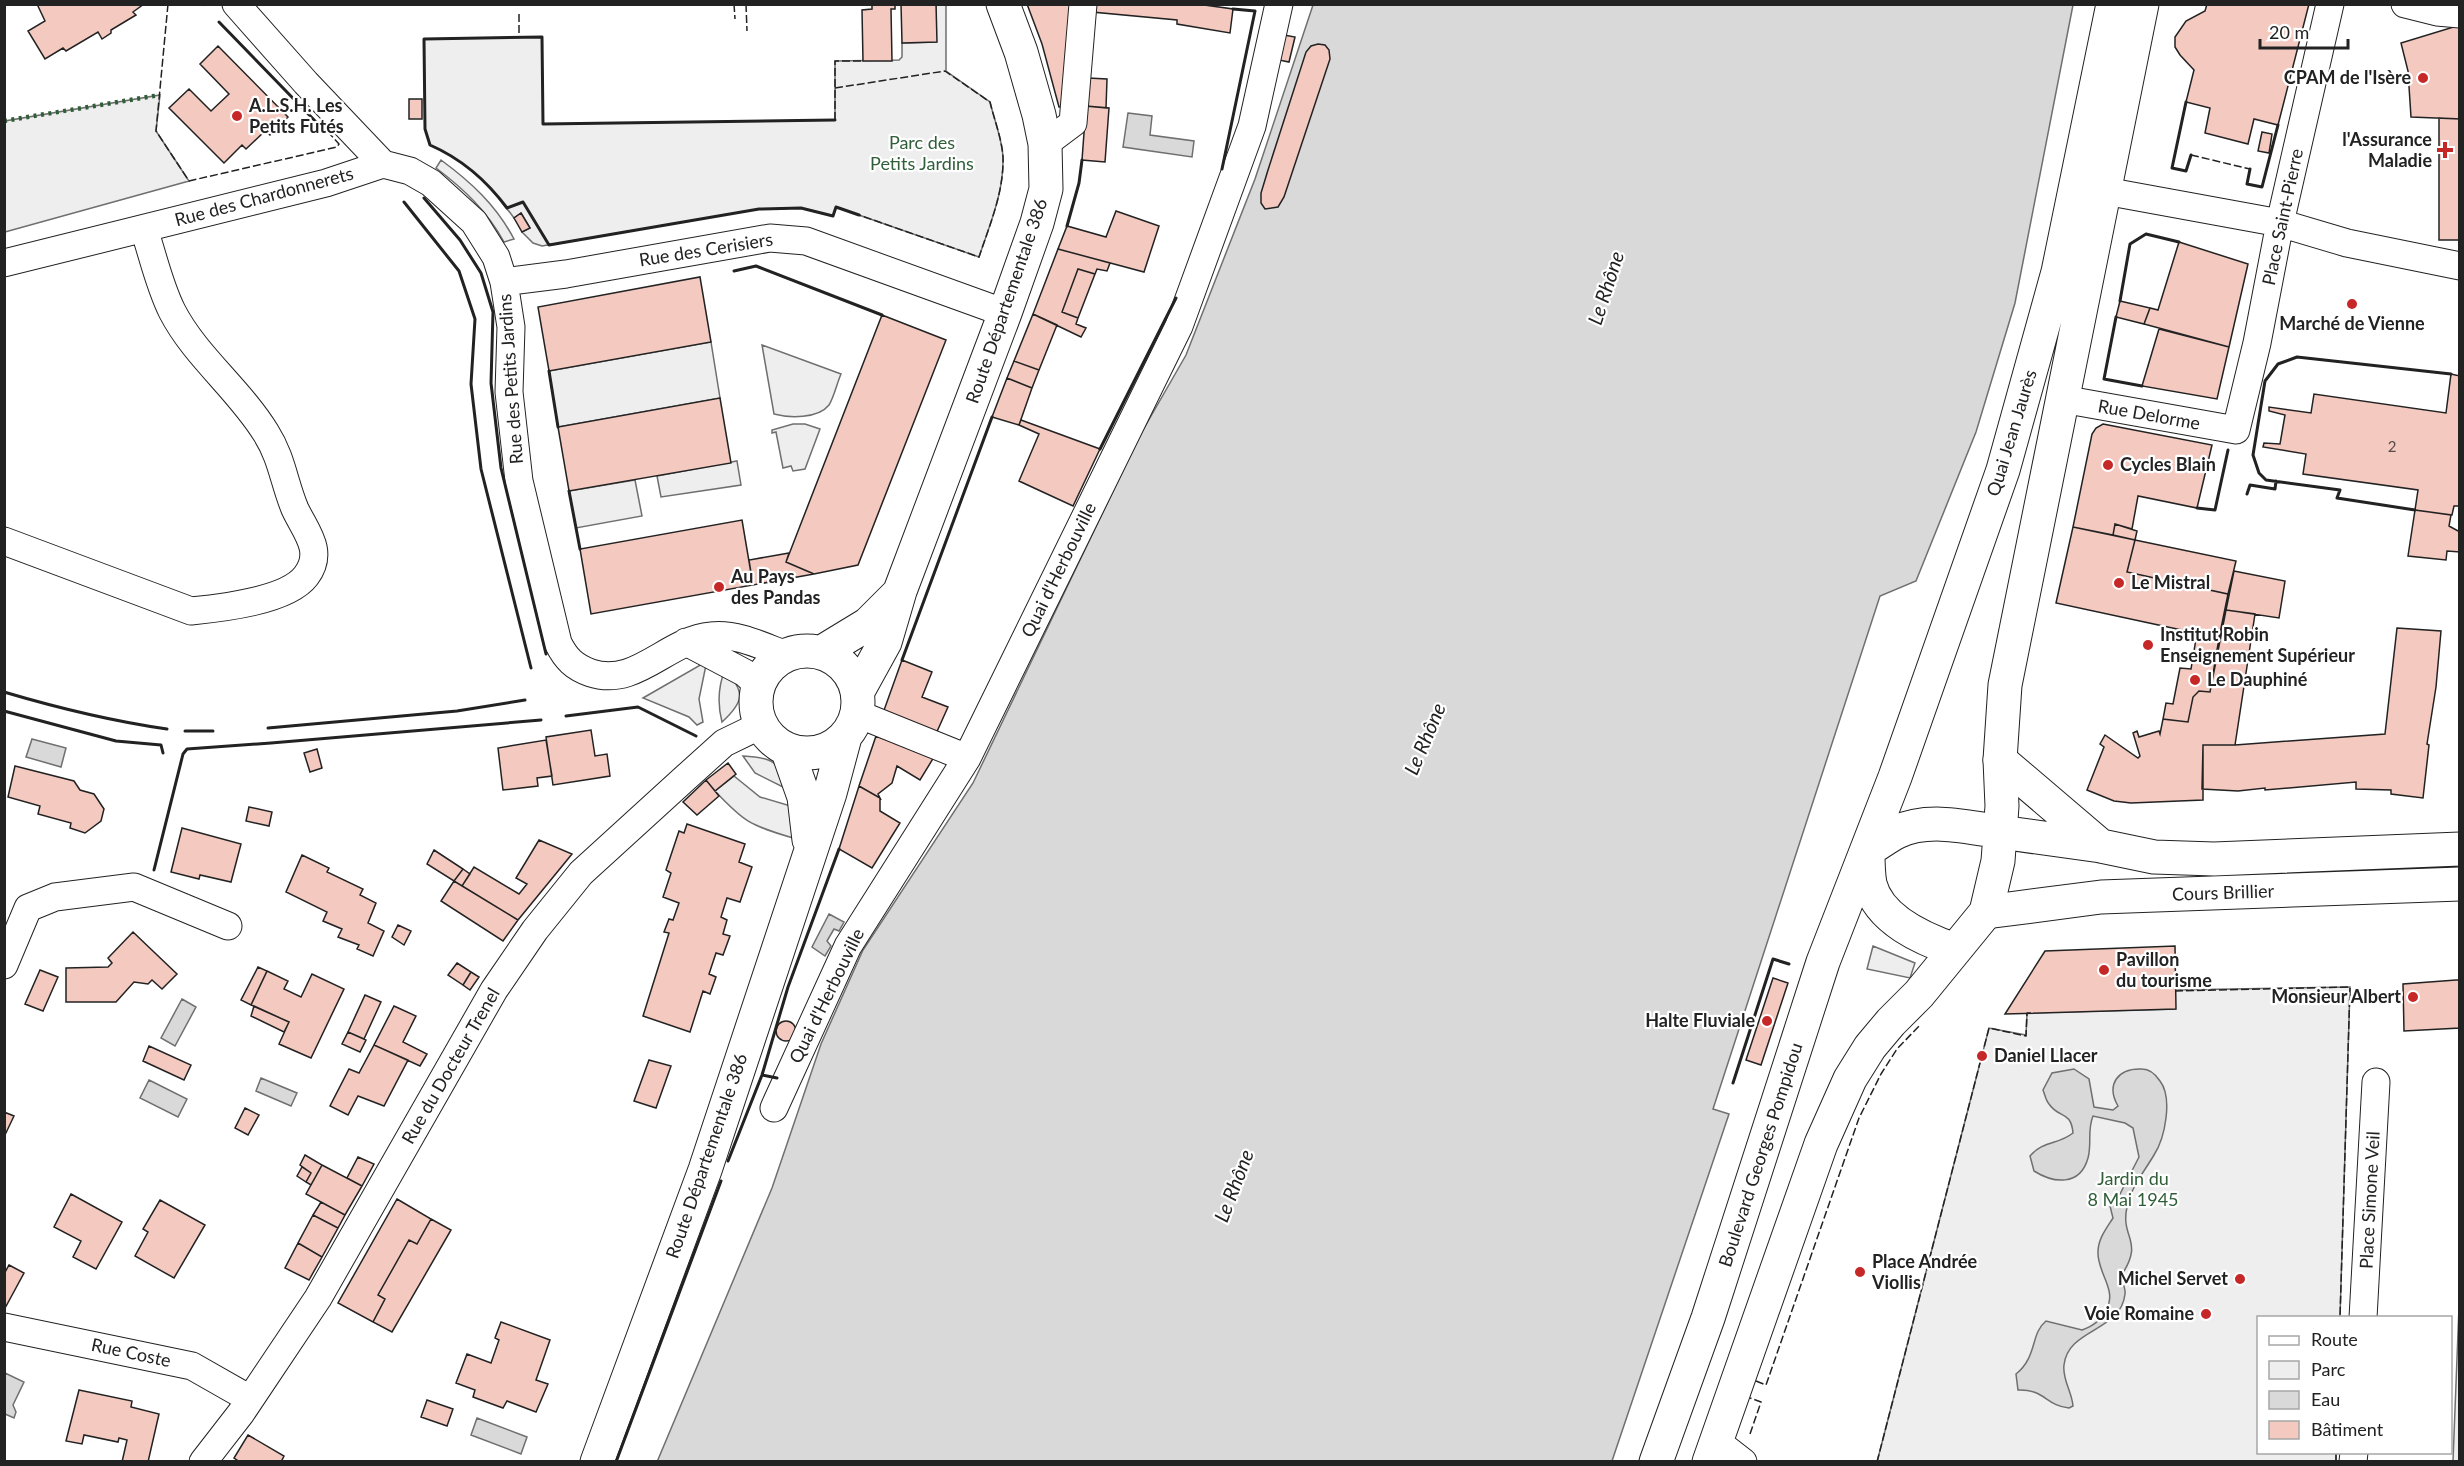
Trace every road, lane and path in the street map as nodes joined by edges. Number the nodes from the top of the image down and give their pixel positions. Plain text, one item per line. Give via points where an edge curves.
1 (236, 4) edge
2 (1003, 4) edge
3 (1083, 4) edge
4 (1279, 4) edge
5 (2113, 4) edge
6 (2142, 4) edge
7 (2330, 4) edge
8 (2405, 4) edge
9 (2460, 14) edge
10 (1045, 144) junction
11 (383, 164) junction
12 (2105, 191) junction
13 (2280, 224) junction
14 (144, 228) junction
15 (4, 263) edge
16 (2460, 266) edge
17 (504, 282) junction
18 (1005, 313) junction
19 (2062, 399) junction
20 (2236, 430) joint
21 (4, 541) edge
22 (900, 591) junction
23 (686, 642) junction
24 (822, 652) junction
25 (786, 655) junction
26 (758, 685) junction
27 (854, 714) junction
28 (761, 725) junction
29 (787, 749) junction
30 (967, 758) junction
31 (2001, 760) junction
32 (2000, 832) junction
33 (2101, 846) junction
34 (810, 848) junction
35 (2460, 849) edge
36 (1868, 850) junction
37 (2460, 884) edge
38 (1986, 912) junction
39 (228, 926) dead end
40 (1954, 950) junction
41 (4, 965) edge
42 (2376, 1082) dead end
43 (774, 1108) dead end
44 (2363, 1316) edge
45 (4, 1327) edge
46 (250, 1398) junction
47 (1712, 1451) edge
48 (202, 1461) edge
49 (597, 1461) edge
50 (1656, 1461) edge
51 (1743, 1461) edge

1 - 11 street, Rue des Petits Jardins
2 - 10 main road, Route Départementale 386 via 1021,52
3 - 10 street via 1073,123
4 - 30 street, Quai d'Herbouville via 1252,126 1179,326
5 - 36 main road, Quai Jean Jaurès via 2058,272 2003,470
6 - 12 main road, Quai Jean Jaurès
7 - 13 street, Place Saint-Pierre
8 - 9 street
10 - 18 main road, Route Départementale 386 via 1046,189
11 - 14 street, Rue des Chardonnerets via 326,183
11 - 17 street, Rue des Petits Jardins via 421,176 459,207 485,237
12 - 13 street
12 - 19 main road, Quai Jean Jaurès
13 - 16 street via 2347,243
13 - 20 street, Place Saint-Pierre
14 - 15 street, Rue des Chardonnerets
14 - 21 street via 172,312 247,405 278,453 296,510 308,530 313,562 296,586 222,608 191,611
17 - 18 street, Rue des Cerisiers via 787,238 806,241
17 - 23 street, Rue des Petits Jardins via 511,327 509,392 519,482 564,655 575,668 619,676
18 - 22 main road, Route Départementale 386
19 - 20 street, Rue Delorme
19 - 31 main road, Quai Jean Jaurès via 2005,685
22 - 24 main road, Route Départementale 386 via 867,624
22 - 27 main road, Route Départementale 386 via 885,642
23 - 25 street, Rue des Petits Jardins via 710,636 735,636
23 - 26 street via 745,673
24 - 25 main road via 804,650
24 - 27 main road via 845,666 853,678
25 - 26 main road via 769,667
26 - 28 main road via 756,707
27 - 29 main road via 832,747 818,753
27 - 30 street
27 - 34 main road, Route Départementale 386
28 - 29 main road via 776,743
28 - 46 street, Rue du Docteur Trenel via 724,743 683,780 581,873 535,930 494,990 318,1298
29 - 34 main road, Route Départementale 386 via 804,797
30 - 43 street, Quai d'Herbouville via 848,946
31 - 32 main road, Quai Jean Jaurès
31 - 33 main road, Cours Brillier
32 - 33 main road, Cours Brillier
32 - 36 main road via 1942,824 1922,826 1898,831
32 - 38 main road via 1998,861
33 - 35 main road, Cours Brillier via 2154,857 2214,859
34 - 49 main road, Route Départementale 386 via 705,1170
36 - 40 main road via 1871,886 1885,910 1926,940
36 - 50 main road, Boulevard Georges Pompidou via 1823,962 1708,1318
37 - 38 main road, Cours Brillier via 2101,897
38 - 40 main road
39 - 41 street via 134,887 55,897 28,908
40 - 47 main road via 1870,1047 1850,1079 1821,1144
42 - 44 street, Place Simone Veil
45 - 46 street, Rue Coste via 192,1366
46 - 48 street, Rue du Docteur Trenel
47 - 51 street

